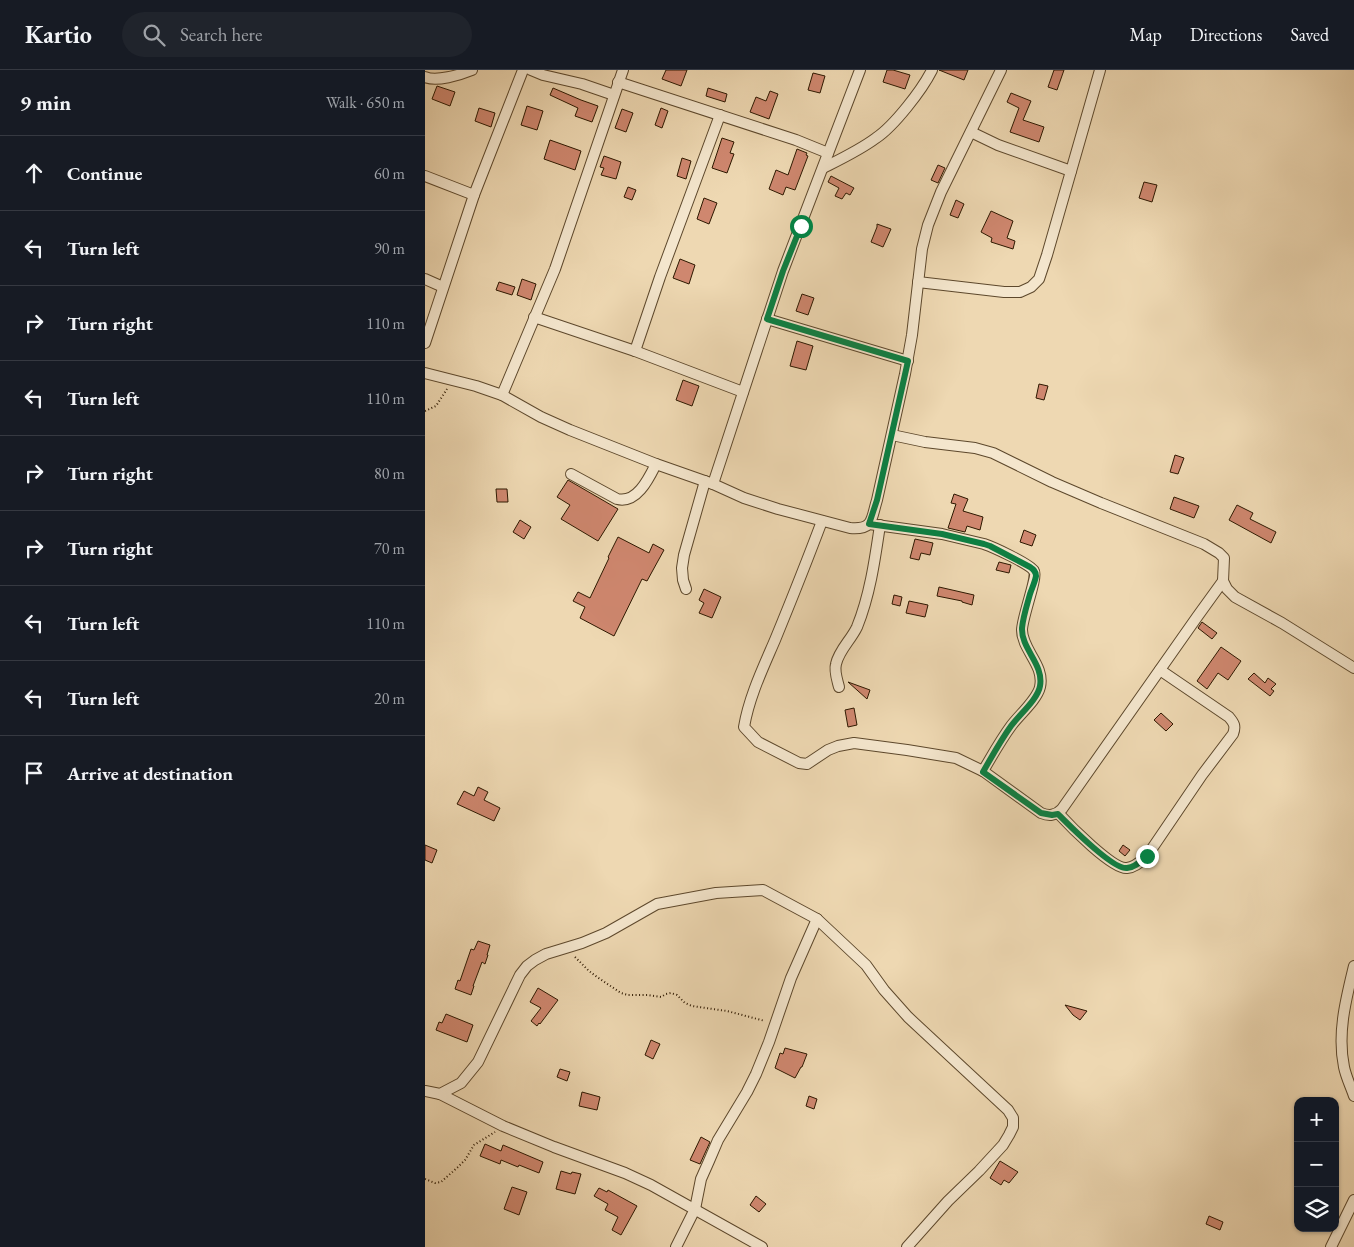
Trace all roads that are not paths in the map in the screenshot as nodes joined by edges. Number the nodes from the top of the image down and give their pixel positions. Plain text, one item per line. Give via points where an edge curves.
1 (472, 70) edge
2 (523, 70) edge
3 (531, 70) edge
4 (623, 70) edge
5 (860, 70) edge
6 (932, 70) edge
7 (1001, 70) edge
8 (1100, 70) edge
9 (425, 77) edge
10 (618, 82) junction
11 (614, 95) junction
12 (720, 115) junction
13 (971, 132) junction
14 (828, 153) junction
15 (823, 168) junction
16 (1071, 171) junction
17 (425, 176) edge
18 (474, 195) junction
19 (425, 279) edge
20 (918, 282) junction
21 (443, 286) junction
22 (534, 317) junction
23 (767, 319) junction
24 (425, 343) edge
25 (635, 351) junction
26 (908, 361) junction
27 (425, 373) edge
28 (743, 392) junction
29 (502, 395) junction
30 (892, 435) junction
31 (656, 464) junction
32 (571, 474) dead end
33 (709, 482) junction
34 (822, 521) junction
35 (869, 524) junction
36 (880, 525) junction
37 (1223, 582) junction
38 (686, 589) dead end
39 (1354, 668) edge
40 (1160, 670) junction
41 (839, 687) dead end
42 (983, 772) junction
43 (1058, 814) junction
44 (817, 919) junction
45 (1354, 966) edge
46 (425, 1091) edge
47 (440, 1094) junction
48 (1354, 1096) edge
49 (1353, 1203) edge
50 (695, 1209) junction
51 (676, 1247) edge
52 (762, 1247) edge
53 (907, 1247) edge
54 (1331, 1247) edge

1 - 9 street via 433,80
2 - 18 street
3 - 11 street
4 - 10 street
5 - 14 street
6 - 15 street via 899,116 878,137
7 - 13 street
8 - 16 street
10 - 11 street
10 - 12 street
11 - 22 street via 555,270
12 - 14 street
12 - 25 street
13 - 16 street
13 - 20 street via 928,225
14 - 15 street
15 - 23 street
16 - 20 street via 1039,280 1031,287 1020,292 1004,292
17 - 18 street
18 - 21 street
19 - 21 street
20 - 26 street
21 - 24 street
22 - 25 street
22 - 29 street
23 - 26 street
23 - 28 street
25 - 28 street
26 - 30 street
27 - 29 street
28 - 33 street
29 - 31 street via 541,418
30 - 35 street
30 - 37 street via 993,453 1077,492 1204,544 1224,558
31 - 32 street via 642,488 622,500
31 - 33 street
33 - 34 street via 744,498
33 - 38 street via 684,555 682,568
34 - 35 street via 861,529
34 - 42 street via 756,685 744,728 759,742 799,764 807,764 838,746 854,744 956,758
35 - 36 street
36 - 41 street via 861,616 835,664
36 - 42 street via 942,534 990,546 1034,570 1022,631 1038,666 1041,686 1009,728
37 - 39 street via 1235,597
37 - 40 street
40 - 43 street
40 - 43 street via 1229,717 1235,723 1235,729 1147,856 1126,869 1119,867
42 - 43 street via 1041,813
44 - 47 street via 763,890 716,893 657,904 606,933 546,954 527,966 520,975 478,1062 461,1083
44 - 50 street via 747,1092 718,1140 701,1179
44 - 53 street via 866,965 908,1017 1013,1118 1013,1127 1003,1144
45 - 48 street via 1341,1041 1344,1068
46 - 47 street
47 - 50 street via 503,1126 625,1173
49 - 54 street
50 - 51 street
50 - 52 street

